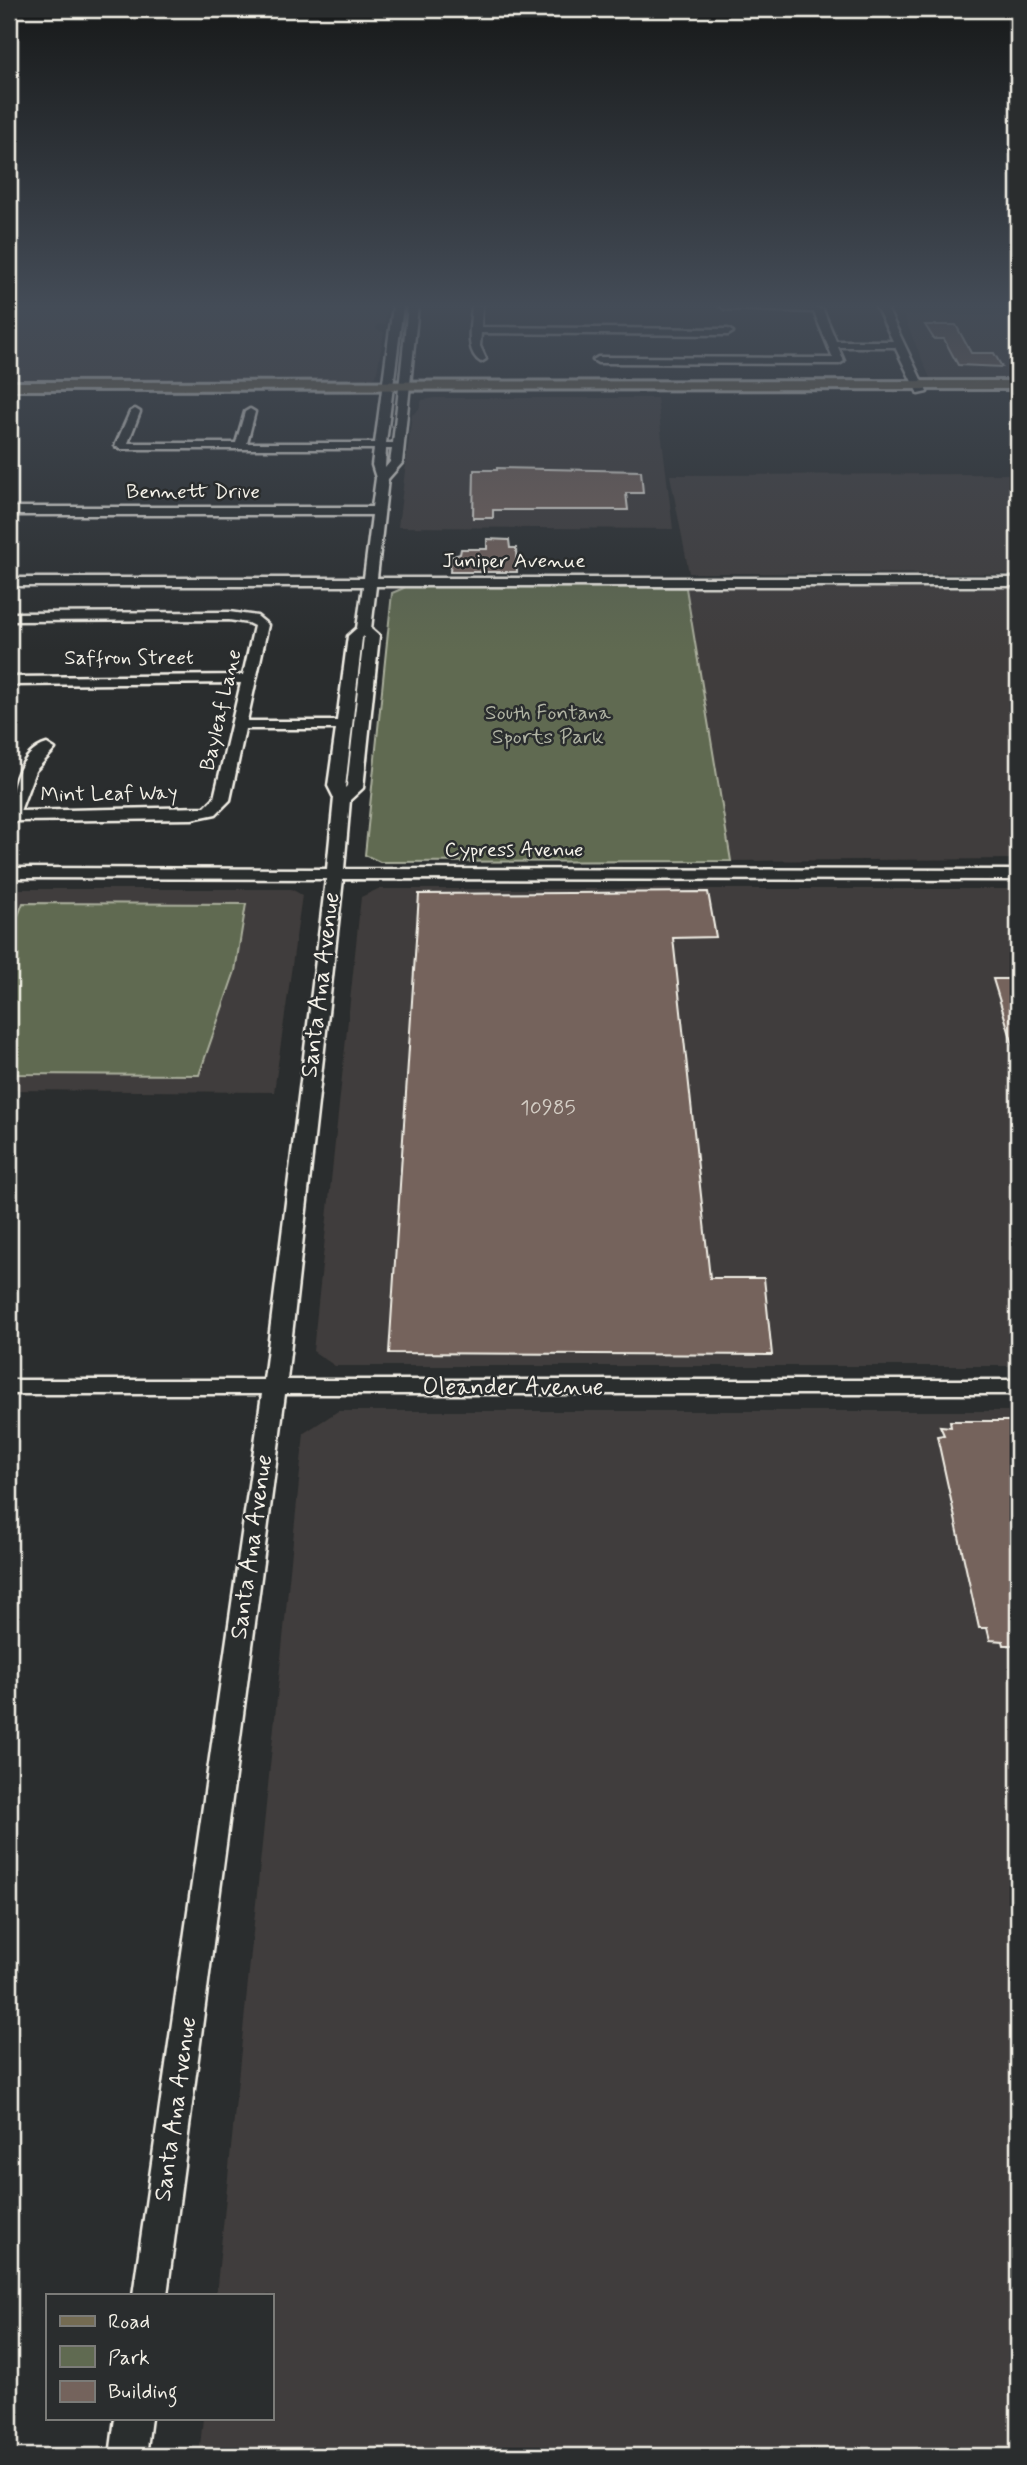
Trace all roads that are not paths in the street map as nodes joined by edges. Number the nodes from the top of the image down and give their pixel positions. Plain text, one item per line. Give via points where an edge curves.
1 (131, 421) edge
2 (247, 421) edge
3 (384, 421) edge
4 (400, 421) edge
5 (381, 446) junction
6 (397, 446) junction
7 (240, 447) junction
8 (382, 478) junction
9 (9, 511) edge
10 (377, 511) junction
11 (9, 582) edge
12 (52, 582) junction
13 (368, 582) junction
14 (1018, 582) edge
15 (9, 617) edge
16 (36, 617) junction
17 (364, 630) junction
18 (250, 679) junction
19 (9, 681) edge
20 (239, 725) junction
21 (344, 725) junction
22 (47, 750) dead end
23 (342, 798) junction
24 (210, 811) joint
25 (9, 817) edge
26 (335, 872) junction
27 (9, 873) edge
28 (1018, 875) edge
29 (275, 1386) junction
30 (9, 1387) edge
31 (1018, 1387) edge
32 (150, 2294) edge
33 (133, 2420) edge
34 (128, 2456) edge

1 - 7 street via 121,446
2 - 7 street
3 - 5 street, Santa Ana Avenue
4 - 6 street, Santa Ana Avenue
5 - 6 street
5 - 7 street
5 - 8 street, Santa Ana Avenue via 378,465
6 - 8 street, Santa Ana Avenue via 396,463
8 - 10 street, Santa Ana Avenue
9 - 10 street, Bennett Drive
10 - 13 street, Santa Ana Avenue
11 - 12 street, Juniper Avenue
12 - 13 street, Juniper Avenue
12 - 16 street
13 - 14 street, Juniper Avenue
13 - 17 street, Santa Ana Avenue
15 - 16 street
16 - 18 street, Bayleaf Lane via 252,618 261,625
17 - 21 street, Santa Ana Avenue via 355,636
17 - 23 street, Santa Ana Avenue via 372,636 355,788
18 - 19 street, Saffron Street
18 - 20 street, Bayleaf Lane
20 - 21 street
20 - 24 street, Bayleaf Lane via 222,800
21 - 23 street, Santa Ana Avenue via 336,786
22 - 25 street via 34,760
23 - 26 street, Santa Ana Avenue
24 - 25 street, Mint Leaf Way
26 - 27 street, Cypress Avenue
26 - 28 street, Cypress Avenue
26 - 29 street, Santa Ana Avenue
29 - 30 street, Oleander Avenue
29 - 31 street, Oleander Avenue
29 - 32 street, Santa Ana Avenue
33 - 34 street

